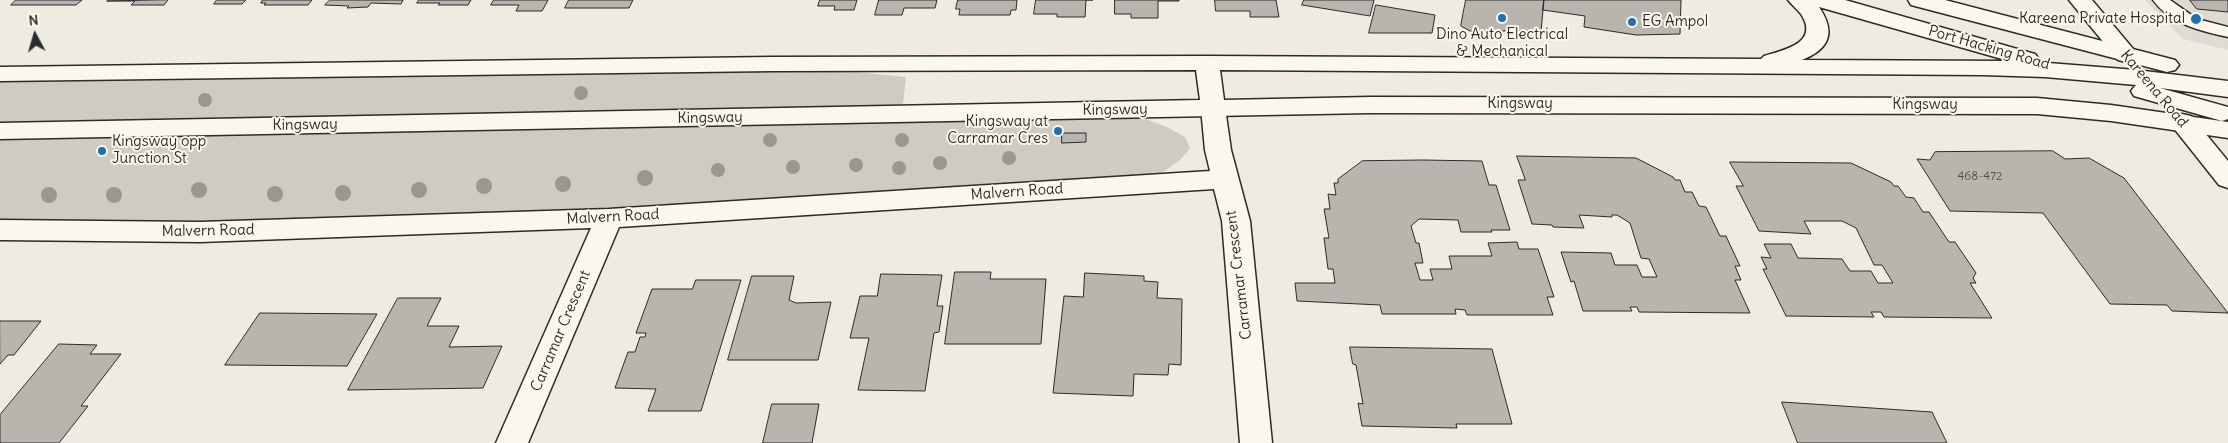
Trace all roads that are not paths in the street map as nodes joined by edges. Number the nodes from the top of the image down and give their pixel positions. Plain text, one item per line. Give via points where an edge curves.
1 (1799, 0) edge
2 (1820, 0) edge
3 (1919, 0) edge
4 (2080, 0) edge
5 (2161, 0) edge
6 (2228, 32) edge
7 (2126, 55) junction
8 (1207, 63) junction
9 (1726, 67) junction
10 (2068, 70) junction
11 (0, 74) edge
12 (2228, 80) edge
13 (2151, 87) junction
14 (2228, 89) edge
15 (1214, 108) junction
16 (2228, 115) edge
17 (2182, 122) junction
18 (2228, 130) edge
19 (0, 131) edge
20 (1224, 179) junction
21 (2228, 179) edge
22 (609, 218) junction
23 (0, 230) edge
24 (512, 443) edge
25 (1256, 443) edge

1 - 9 main road via 1812,12 1818,25 1818,37 1811,46 1792,56
2 - 10 main road, Port Hacking Road
3 - 7 main road, Port Hacking Road
4 - 7 main road, Kareena Road
5 - 6 lane via 2177,15 2196,25
7 - 12 main road
7 - 13 main road, Kareena Road
8 - 9 main road
8 - 11 main road via 772,64
8 - 15 main road, Carramar Crescent
9 - 10 main road
10 - 13 main road, Port Hacking Road
13 - 14 main road
13 - 16 main road
13 - 17 main road, Kareena Road
15 - 17 main road, Kingsway via 1515,104 1996,105 2077,109
15 - 19 main road, Kingsway
15 - 20 main road, Carramar Crescent
17 - 18 main road, Kingsway
17 - 21 main road, Kareena Road
20 - 22 main road, Malvern Road
20 - 25 main road, Carramar Crescent via 1236,221
22 - 23 main road, Malvern Road via 200,232
22 - 24 main road, Carramar Crescent

